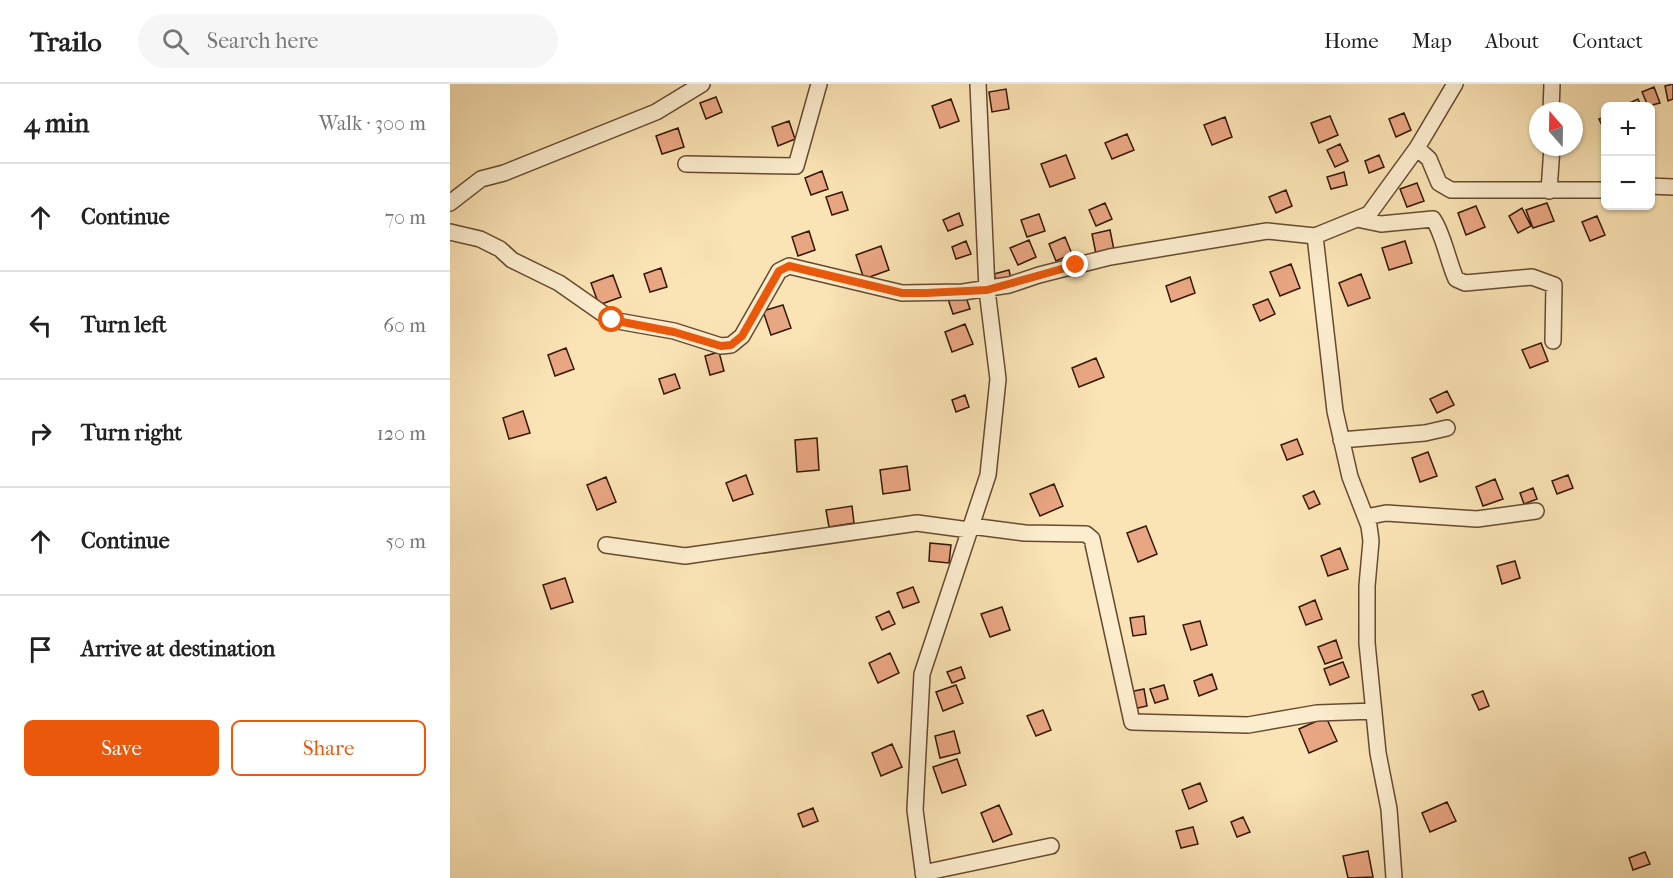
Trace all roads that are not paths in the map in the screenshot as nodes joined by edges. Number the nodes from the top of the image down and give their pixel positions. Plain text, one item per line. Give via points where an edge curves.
1 (702, 84) edge
2 (819, 84) edge
3 (978, 84) edge
4 (1455, 84) edge
5 (1552, 84) edge
6 (1551, 102) edge
7 (1417, 148) junction
8 (1551, 156) edge
9 (686, 164) dead end
10 (1655, 186) edge
11 (1673, 187) edge
12 (1601, 190) edge
13 (1549, 191) junction
14 (450, 203) edge
15 (1356, 219) junction
16 (450, 232) edge
17 (1315, 236) junction
18 (987, 290) junction
19 (1553, 341) dead end
20 (1447, 428) dead end
21 (1341, 440) junction
22 (1536, 511) dead end
23 (1366, 517) junction
24 (970, 528) junction
25 (606, 545) dead end
26 (1374, 711) junction
27 (1051, 846) dead end
28 (923, 876) edge
29 (1394, 878) edge

1 - 14 street via 656,112 481,179
2 - 9 street via 796,166
3 - 18 street
4 - 7 street
5 - 6 street
7 - 13 street via 1429,159 1439,183 1451,190
7 - 15 street via 1370,214
8 - 13 street
10 - 11 street
12 - 13 street
15 - 17 street
15 - 19 street via 1381,224 1433,219 1440,228 1456,279 1465,283 1532,277 1554,285
16 - 18 street via 480,239 500,249 612,320 721,346 731,345 742,336 779,271 789,266 902,293
17 - 18 street via 1267,231 1110,257
17 - 21 street
18 - 24 street via 998,379 988,475
20 - 21 street
21 - 23 street
22 - 23 street via 1477,519 1386,513
23 - 26 street via 1371,541 1367,643
24 - 25 street via 917,523 685,556
24 - 26 street via 1086,534 1092,539 1132,722 1248,725 1317,713
24 - 28 street via 922,674 915,810
26 - 29 street via 1389,809
27 - 28 street

